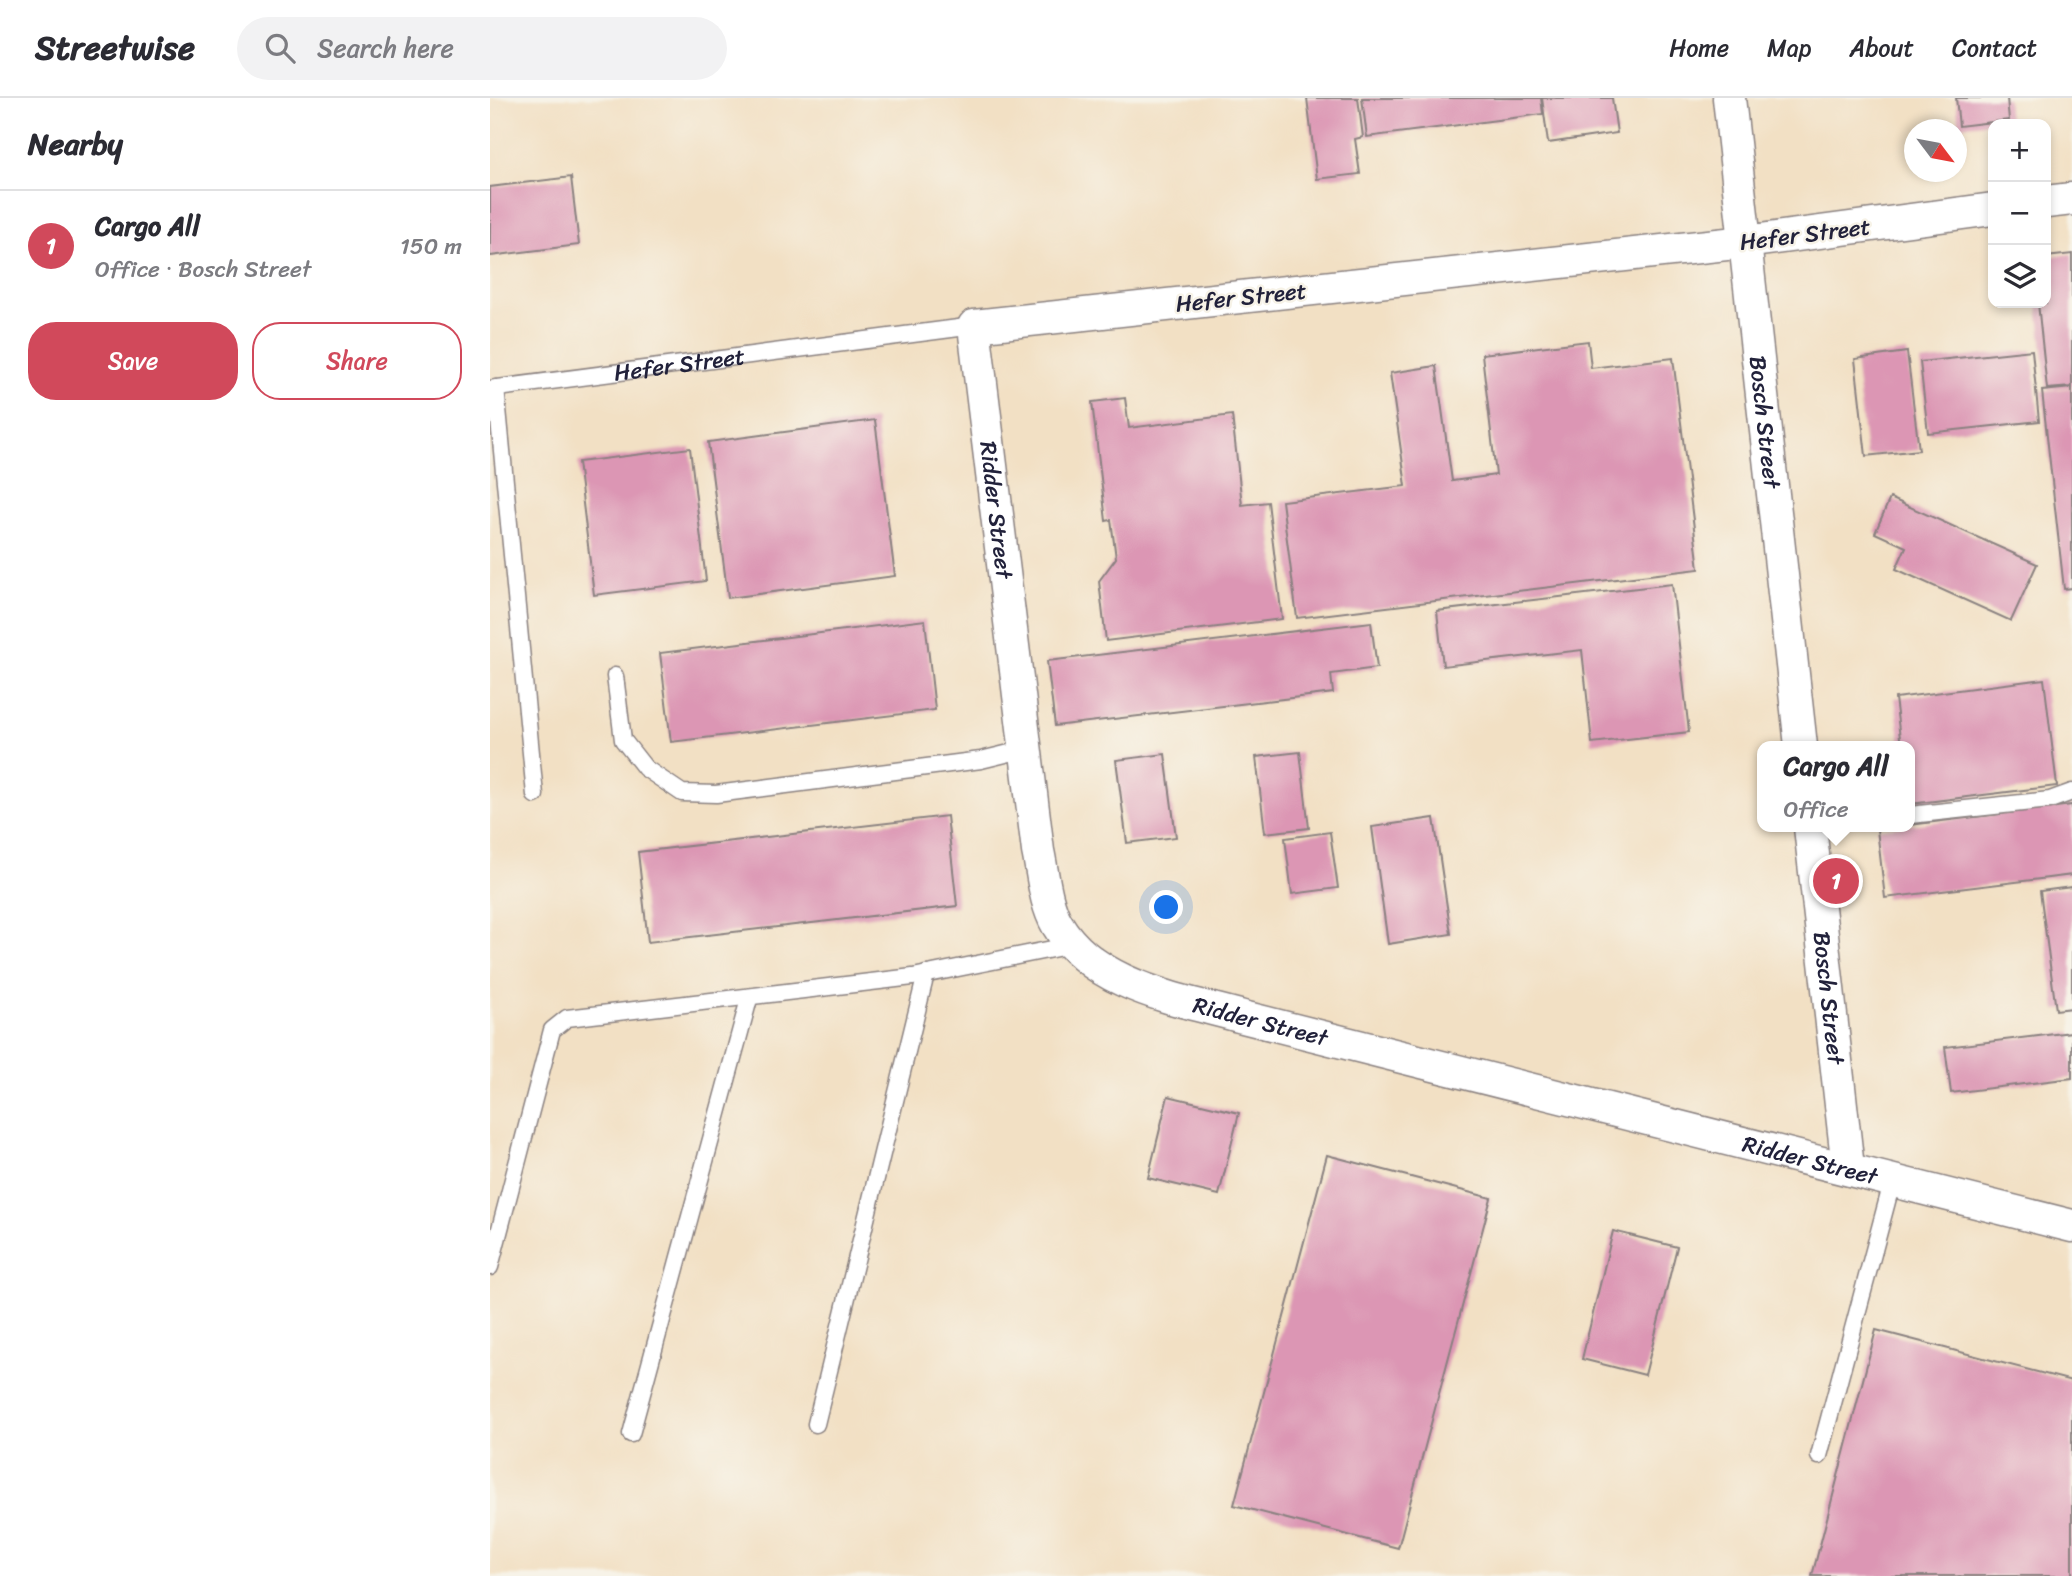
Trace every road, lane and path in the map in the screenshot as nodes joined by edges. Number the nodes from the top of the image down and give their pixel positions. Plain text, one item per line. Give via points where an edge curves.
1 (1729, 98) edge
2 (2072, 199) edge
3 (2051, 201) edge
4 (1988, 210) edge
5 (1745, 243) junction
6 (974, 327) junction
7 (493, 388) edge
8 (615, 676) dead end
9 (1800, 741) edge
10 (1026, 749) junction
11 (2072, 792) edge
12 (535, 795) dead end
13 (1915, 814) edge
14 (1815, 832) edge
15 (1072, 945) junction
16 (926, 974) junction
17 (749, 999) junction
18 (1848, 1168) junction
19 (1893, 1179) junction
20 (2072, 1226) edge
21 (490, 1267) edge
22 (816, 1424) dead end
23 (631, 1433) dead end
24 (1819, 1456) dead end

1 - 5 street, Bosch Street
2 - 3 street
4 - 5 street, Hefer Street
5 - 6 street, Hefer Street
5 - 9 street, Bosch Street
6 - 7 lane, Hefer Street
6 - 10 street, Ridder Street
7 - 12 lane
8 - 10 lane via 623,740 645,768 682,793 756,789 981,760
10 - 15 street, Ridder Street via 1049,900 1056,922
11 - 13 lane via 2050,800
14 - 18 street, Bosch Street
15 - 16 lane
15 - 18 street, Ridder Street via 1119,979 1158,993 1466,1076
16 - 17 lane
16 - 22 lane
17 - 21 lane via 580,1016 557,1024
17 - 23 lane
18 - 19 street, Ridder Street
19 - 20 street, Ridder Street
19 - 24 lane

